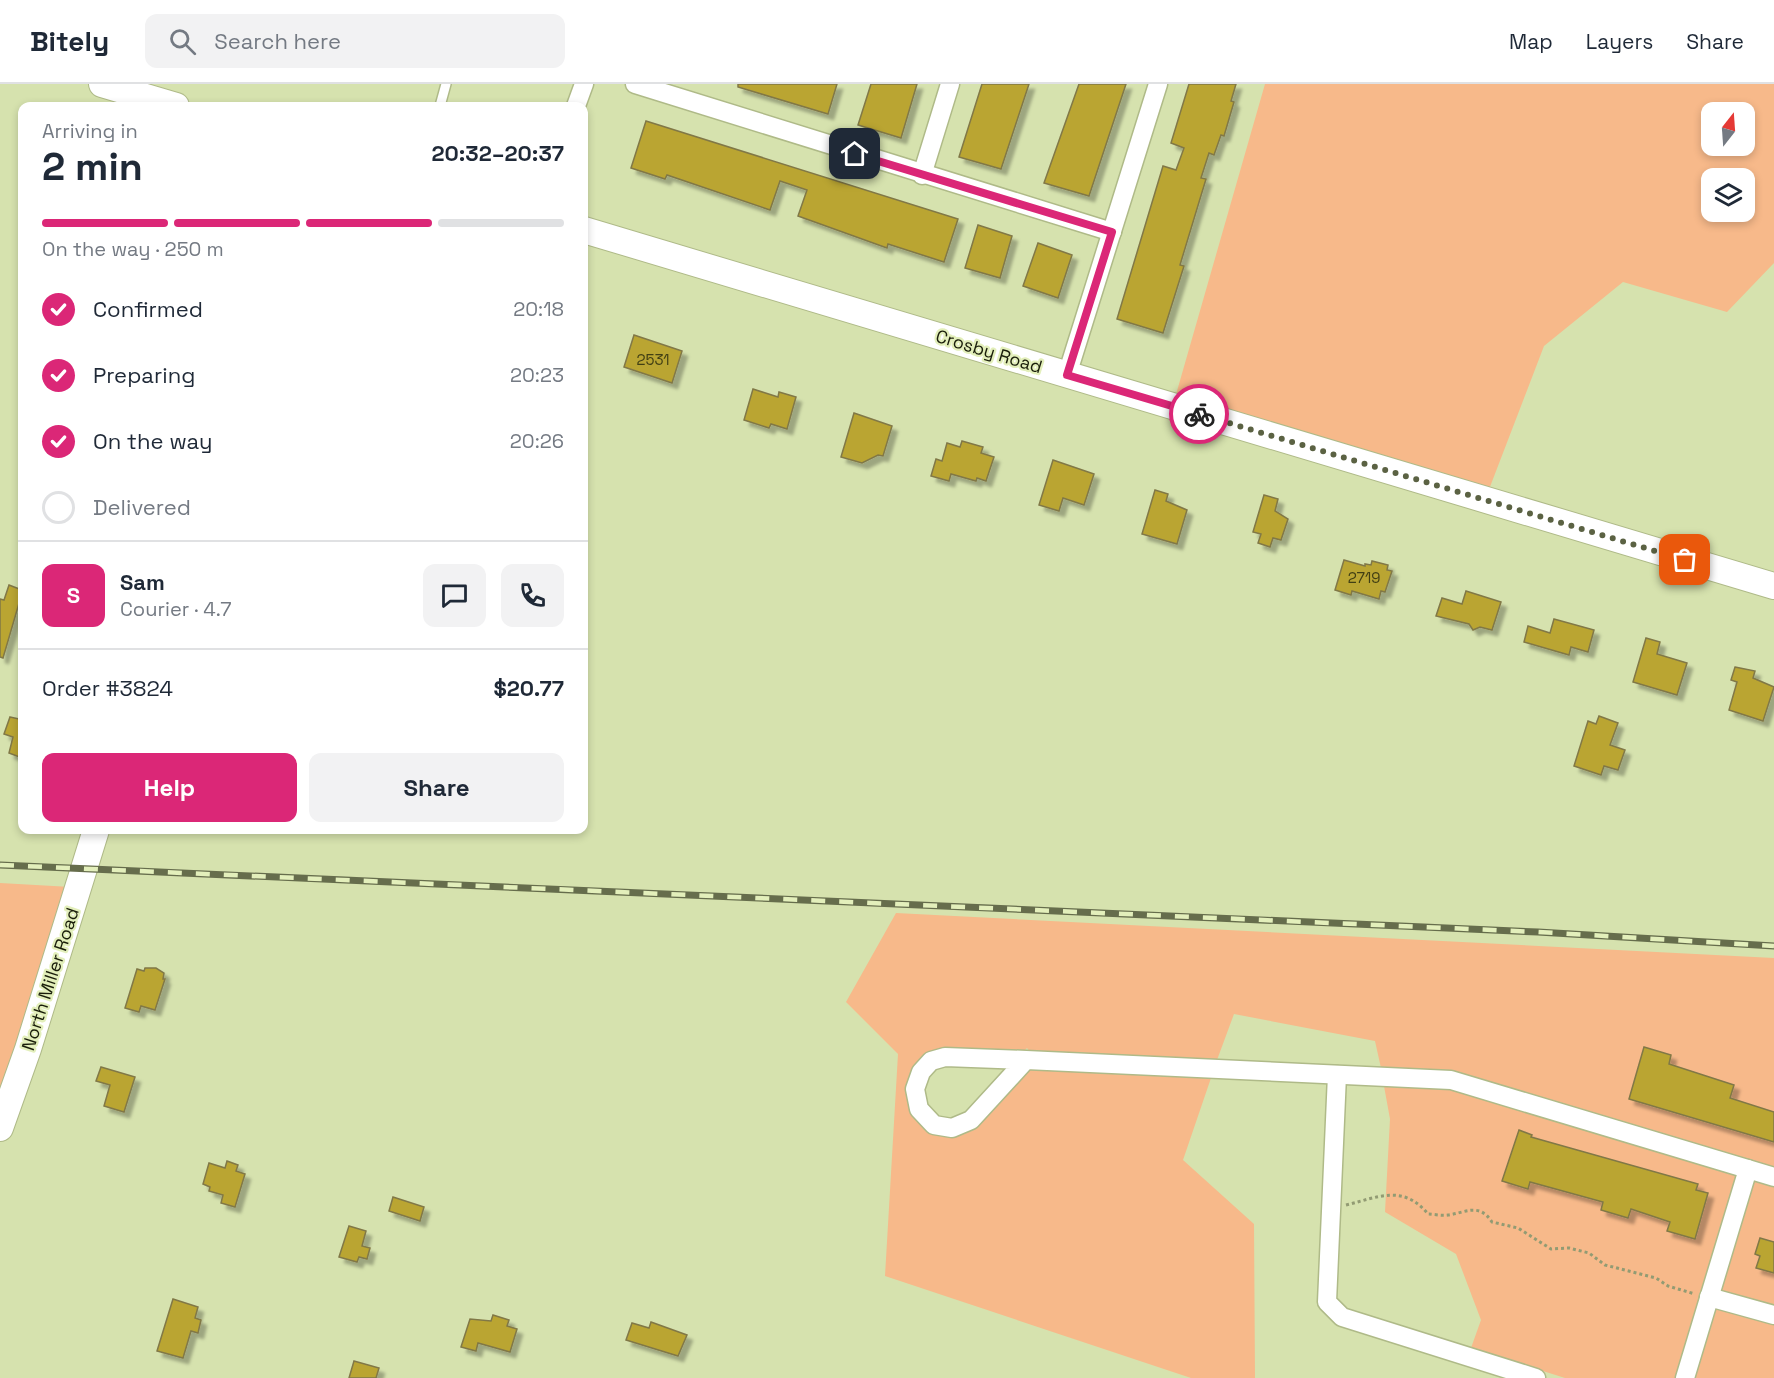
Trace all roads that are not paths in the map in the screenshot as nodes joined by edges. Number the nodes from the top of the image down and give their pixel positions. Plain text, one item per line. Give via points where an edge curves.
1 (102, 84) edge
2 (446, 84) edge
3 (584, 84) edge
4 (635, 84) edge
5 (950, 84) edge
6 (1158, 84) edge
7 (163, 102) edge
8 (441, 102) edge
9 (577, 102) edge
10 (922, 175) junction
11 (588, 231) edge
12 (1112, 232) junction
13 (1067, 375) junction
14 (1774, 586) edge
15 (95, 834) edge
16 (1026, 1060) junction
17 (1337, 1075) junction
18 (0, 1128) edge
19 (1748, 1169) junction
20 (1774, 1177) edge
21 (1709, 1297) junction
22 (1774, 1315) edge
23 (1536, 1378) edge
24 (1685, 1378) edge

1 - 7 street
2 - 8 lane
3 - 9 street
4 - 10 street
5 - 10 street
6 - 12 street
10 - 12 street
11 - 13 street, Crosby Road
12 - 13 street
13 - 14 street, Crosby Road
15 - 18 street, North Miller Road
16 - 16 street via 959,1057 931,1061 921,1072 915,1089 920,1109 934,1125 952,1128 971,1120
16 - 17 street
17 - 19 street via 1466,1083
17 - 23 street via 1327,1302 1342,1317
19 - 20 street
19 - 21 street
21 - 22 street
21 - 24 street

